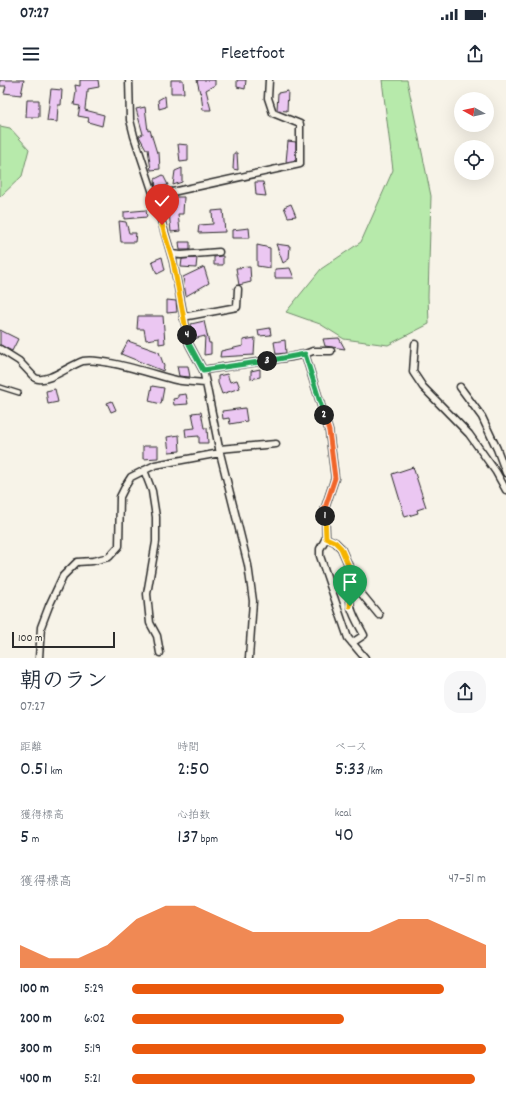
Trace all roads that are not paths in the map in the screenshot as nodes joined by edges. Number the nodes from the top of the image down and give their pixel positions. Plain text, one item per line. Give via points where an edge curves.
1 (129, 80) edge
2 (269, 80) edge
3 (154, 196) junction
4 (219, 252) dead end
5 (171, 254) junction
6 (238, 289) dead end
7 (183, 317) junction
8 (415, 344) dead end
9 (0, 349) edge
10 (331, 351) dead end
11 (305, 354) junction
12 (203, 370) junction
13 (206, 383) junction
14 (0, 387) edge
15 (460, 387) dead end
16 (19, 393) dead end
17 (276, 444) dead end
18 (220, 451) junction
19 (144, 470) junction
20 (506, 473) edge
21 (506, 490) edge
22 (326, 538) junction
23 (356, 586) junction
24 (379, 615) dead end
25 (352, 643) junction
26 (160, 653) dead end
27 (39, 658) edge
28 (249, 658) edge
29 (365, 658) edge

1 - 3 street via 130,120
2 - 3 street via 268,98 273,113 300,124 300,164
3 - 5 street
4 - 5 street
5 - 7 street
6 - 7 street via 237,307
7 - 12 street via 189,344
8 - 21 street via 413,372 423,387 469,434
9 - 13 street via 19,361 37,379 46,378 83,361 94,361 178,380
10 - 11 street via 313,351
11 - 12 street
11 - 22 street via 329,431 335,478 325,508
12 - 13 street
13 - 18 street
14 - 16 lane
15 - 20 street via 482,417
17 - 18 street
18 - 19 street via 155,465
18 - 28 street via 248,565 253,601
19 - 26 street via 152,491 156,517 156,542 147,594 150,623 157,636
19 - 27 street via 131,477 120,498 119,546 109,557 77,562 62,576 41,627
22 - 23 street via 341,548
22 - 25 street via 320,549 320,556 348,638
23 - 24 street
23 - 25 street via 351,591 350,606 364,635
25 - 29 street

